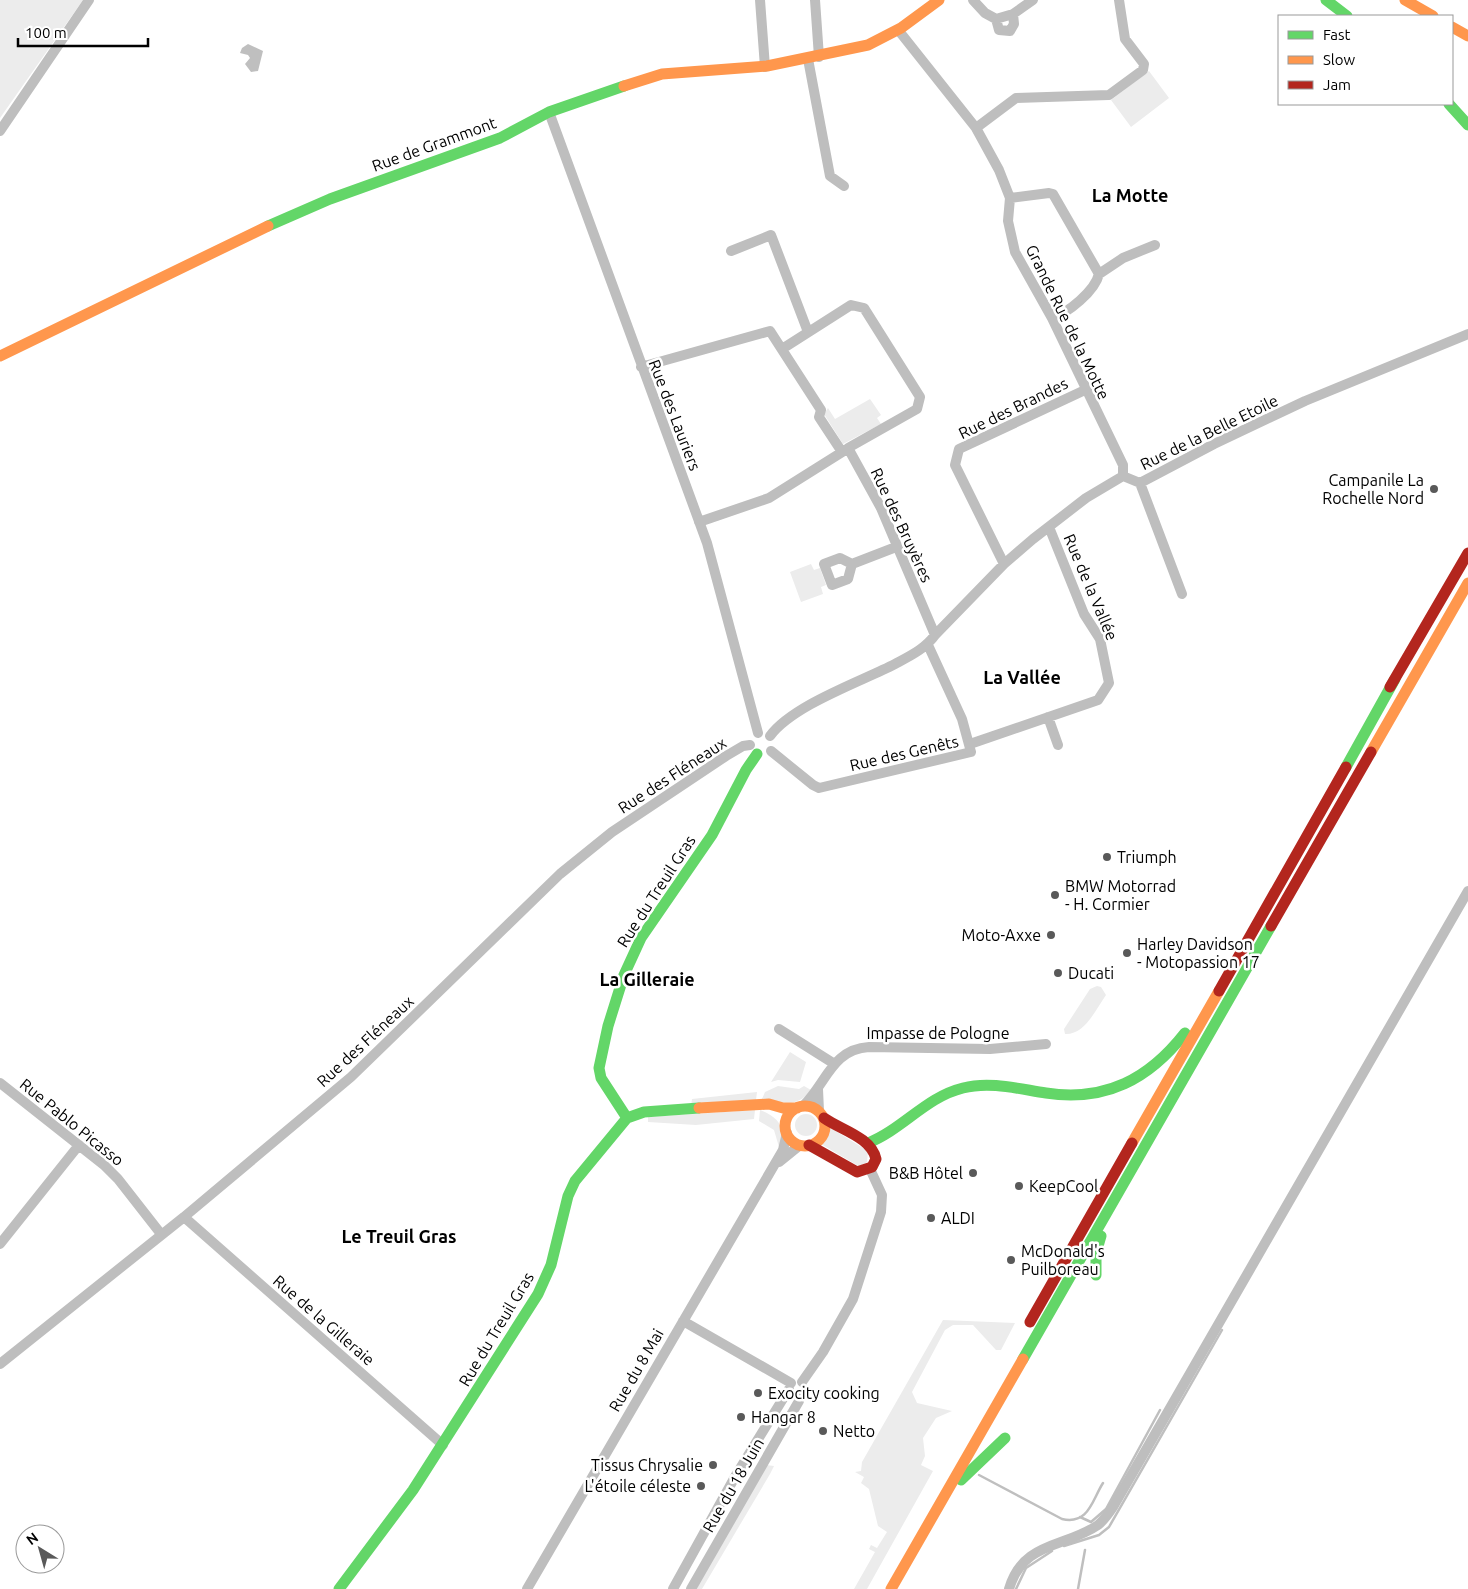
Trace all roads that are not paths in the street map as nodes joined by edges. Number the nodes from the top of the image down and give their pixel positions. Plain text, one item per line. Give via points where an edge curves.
1 (89, 0) edge
2 (760, 0) edge
3 (815, 0) edge
4 (939, 0) edge
5 (973, 0) edge
6 (1032, 0) edge
7 (1119, 0) edge
8 (1326, 0) edge
9 (1405, 0) edge
10 (1013, 14) junction
11 (1346, 15) edge
12 (1431, 15) edge
13 (996, 19) junction
14 (1453, 28) edge
15 (899, 30) junction
16 (1468, 36) edge
17 (814, 58) junction
18 (765, 66) junction
19 (1450, 105) edge
20 (549, 112) junction
21 (1468, 125) edge
22 (976, 128) junction
23 (0, 132) edge
24 (844, 186) dead end
25 (1010, 198) junction
26 (1155, 244) dead end
27 (731, 251) dead end
28 (1099, 274) junction
29 (1052, 318) junction
30 (808, 332) junction
31 (1468, 334) edge
32 (782, 349) junction
33 (0, 356) edge
34 (641, 366) junction
35 (1085, 390) junction
36 (845, 450) junction
37 (1123, 476) junction
38 (1140, 483) junction
39 (700, 522) junction
40 (1050, 527) junction
41 (896, 546) junction
42 (1468, 553) edge
43 (852, 564) dead end
44 (1004, 564) junction
45 (1468, 583) edge
46 (1182, 594) dead end
47 (935, 635) junction
48 (928, 645) junction
49 (1395, 679) junction
50 (1048, 718) junction
51 (758, 733) junction
52 (770, 736) junction
53 (970, 744) junction
54 (1058, 745) dead end
55 (754, 750) junction
56 (771, 751) junction
57 (1468, 891) edge
58 (779, 1030) dead end
59 (1046, 1044) dead end
60 (834, 1062) junction
61 (0, 1083) edge
62 (818, 1088) junction
63 (758, 1104) junction
64 (800, 1107) junction
65 (821, 1114) junction
66 (627, 1118) junction
67 (786, 1128) junction
68 (868, 1143) junction
69 (79, 1145) junction
70 (805, 1145) junction
71 (772, 1168) junction
72 (870, 1169) junction
73 (1110, 1208) junction
74 (184, 1217) junction
75 (0, 1226) edge
76 (9, 1234) junction
77 (161, 1234) junction
78 (0, 1244) edge
79 (1096, 1275) dead end
80 (683, 1321) junction
81 (0, 1364) edge
82 (802, 1382) junction
83 (790, 1386) junction
84 (799, 1396) junction
85 (1004, 1438) dead end
86 (444, 1445) junction
87 (942, 1500) junction
88 (339, 1589) edge
89 (527, 1589) edge
90 (673, 1589) edge
91 (691, 1589) edge
92 (878, 1589) edge
93 (892, 1589) edge
94 (1009, 1589) edge

1 - 23 street
2 - 18 street
3 - 17 street
4 - 15 main road, Rue de Grammont
5 - 13 street
6 - 10 street
7 - 22 street via 1125,39 1144,64 1143,70 1109,95 1016,98
8 - 11 main road
9 - 12 main road
10 - 13 street
10 - 13 street via 1014,24 1010,31 999,30
14 - 16 main road
15 - 17 main road, Rue de Grammont via 873,44
15 - 22 street, Grande Rue de la Motte
17 - 18 main road, Rue de Grammont
17 - 24 street via 830,176
18 - 20 main road, Rue de Grammont via 671,72
19 - 21 main road
20 - 33 main road, Rue de Grammont via 500,138 306,209
20 - 34 street, Rue des Lauriers
22 - 25 street, Grande Rue de la Motte
25 - 28 street via 1053,194
25 - 29 street, Grande Rue de la Motte via 1008,221 1016,252
26 - 28 street via 1123,258
27 - 30 street via 771,235
28 - 29 street via 1091,288 1065,312
29 - 35 street, Grande Rue de la Motte
30 - 32 street
30 - 36 street via 851,305 864,308 920,397 917,409
31 - 38 street, Rue de la Belle Etoile via 1305,401
32 - 34 street, Rue des Bruyères via 770,331
32 - 36 street, Rue des Bruyères via 821,410 820,417
34 - 39 street, Rue des Lauriers
35 - 37 street, Grande Rue de la Motte via 1122,465
35 - 44 street, Rue des Brandes via 959,449 955,465
36 - 39 street via 769,498
36 - 41 street, Rue des Bruyères via 881,508
37 - 38 street, Rue de la Belle Etoile
37 - 40 street, Rue de la Belle Etoile via 1086,498
38 - 46 street
39 - 51 street, Rue des Lauriers
40 - 44 street, Rue de la Belle Etoile
40 - 50 street, Rue de la Vallée via 1084,614 1100,639 1109,683 1098,700
41 - 43 street
41 - 47 street, Rue des Bruyères
42 - 49 main road
44 - 47 street, Rue de la Belle Etoile
45 - 73 main road
47 - 48 street, Rue de la Belle Etoile
48 - 52 street, Rue de la Belle Etoile via 819,700
48 - 53 street, Rue des Genêts
49 - 68 main road via 1189,1027 1157,1066 1120,1087 1090,1095 1063,1095 995,1085 953,1090 927,1103 883,1137
49 - 92 main road
50 - 53 street, Rue de la Vallée
50 - 54 street
51 - 52 street
51 - 55 street, Rue du Treuil Gras via 753,736
52 - 56 street via 773,742
53 - 56 street, Rue des Genêts via 971,752 823,788 813,785
55 - 56 street via 763,755
55 - 66 main road, Rue du Treuil Gras via 712,834 641,938 624,975 599,1068 601,1078
55 - 74 street, Rue des Fléneaux via 737,749 612,832 560,874 351,1077
57 - 94 street via 1113,1507 1099,1524 1086,1532 1044,1547 1032,1555 1020,1566
58 - 60 street
59 - 60 street, Impasse de Pologne via 990,1050 864,1047 850,1051
60 - 62 street, Impasse de Pologne
61 - 69 street, Rue Pablo Picasso
62 - 64 street, Impasse de Pologne
62 - 65 street
63 - 64 main road
63 - 66 main road via 644,1112
63 - 67 main road via 777,1114
64 - 65 main road via 809,1106
64 - 67 main road via 789,1114
65 - 68 main road via 828,1122
65 - 70 main road via 824,1134 818,1141
66 - 86 main road, Rue du Treuil Gras via 575,1181 568,1196 551,1265 538,1294
67 - 70 main road via 792,1140
67 - 71 street, Rue du 8 Mai via 783,1150
68 - 72 main road via 876,1156
69 - 76 street
69 - 77 street, Rue Pablo Picasso via 118,1179
70 - 71 street
70 - 72 main road via 854,1171
71 - 80 street, Rue du 8 Mai
72 - 82 street via 882,1195 881,1212 853,1298
73 - 79 main road via 1097,1248
73 - 87 main road
74 - 77 street, Rue des Fléneaux
74 - 86 street, Rue de la Gilleraie
75 - 76 street
76 - 78 street
77 - 81 street, Rue des Fléneaux
80 - 83 street
80 - 89 street, Rue du 8 Mai
82 - 83 street via 797,1380
82 - 84 street via 804,1391
83 - 84 street via 794,1395
83 - 90 street
84 - 91 street, Rue du 18 Juin via 755,1481
85 - 87 main road
86 - 88 main road, Rue du Treuil Gras
87 - 93 main road

